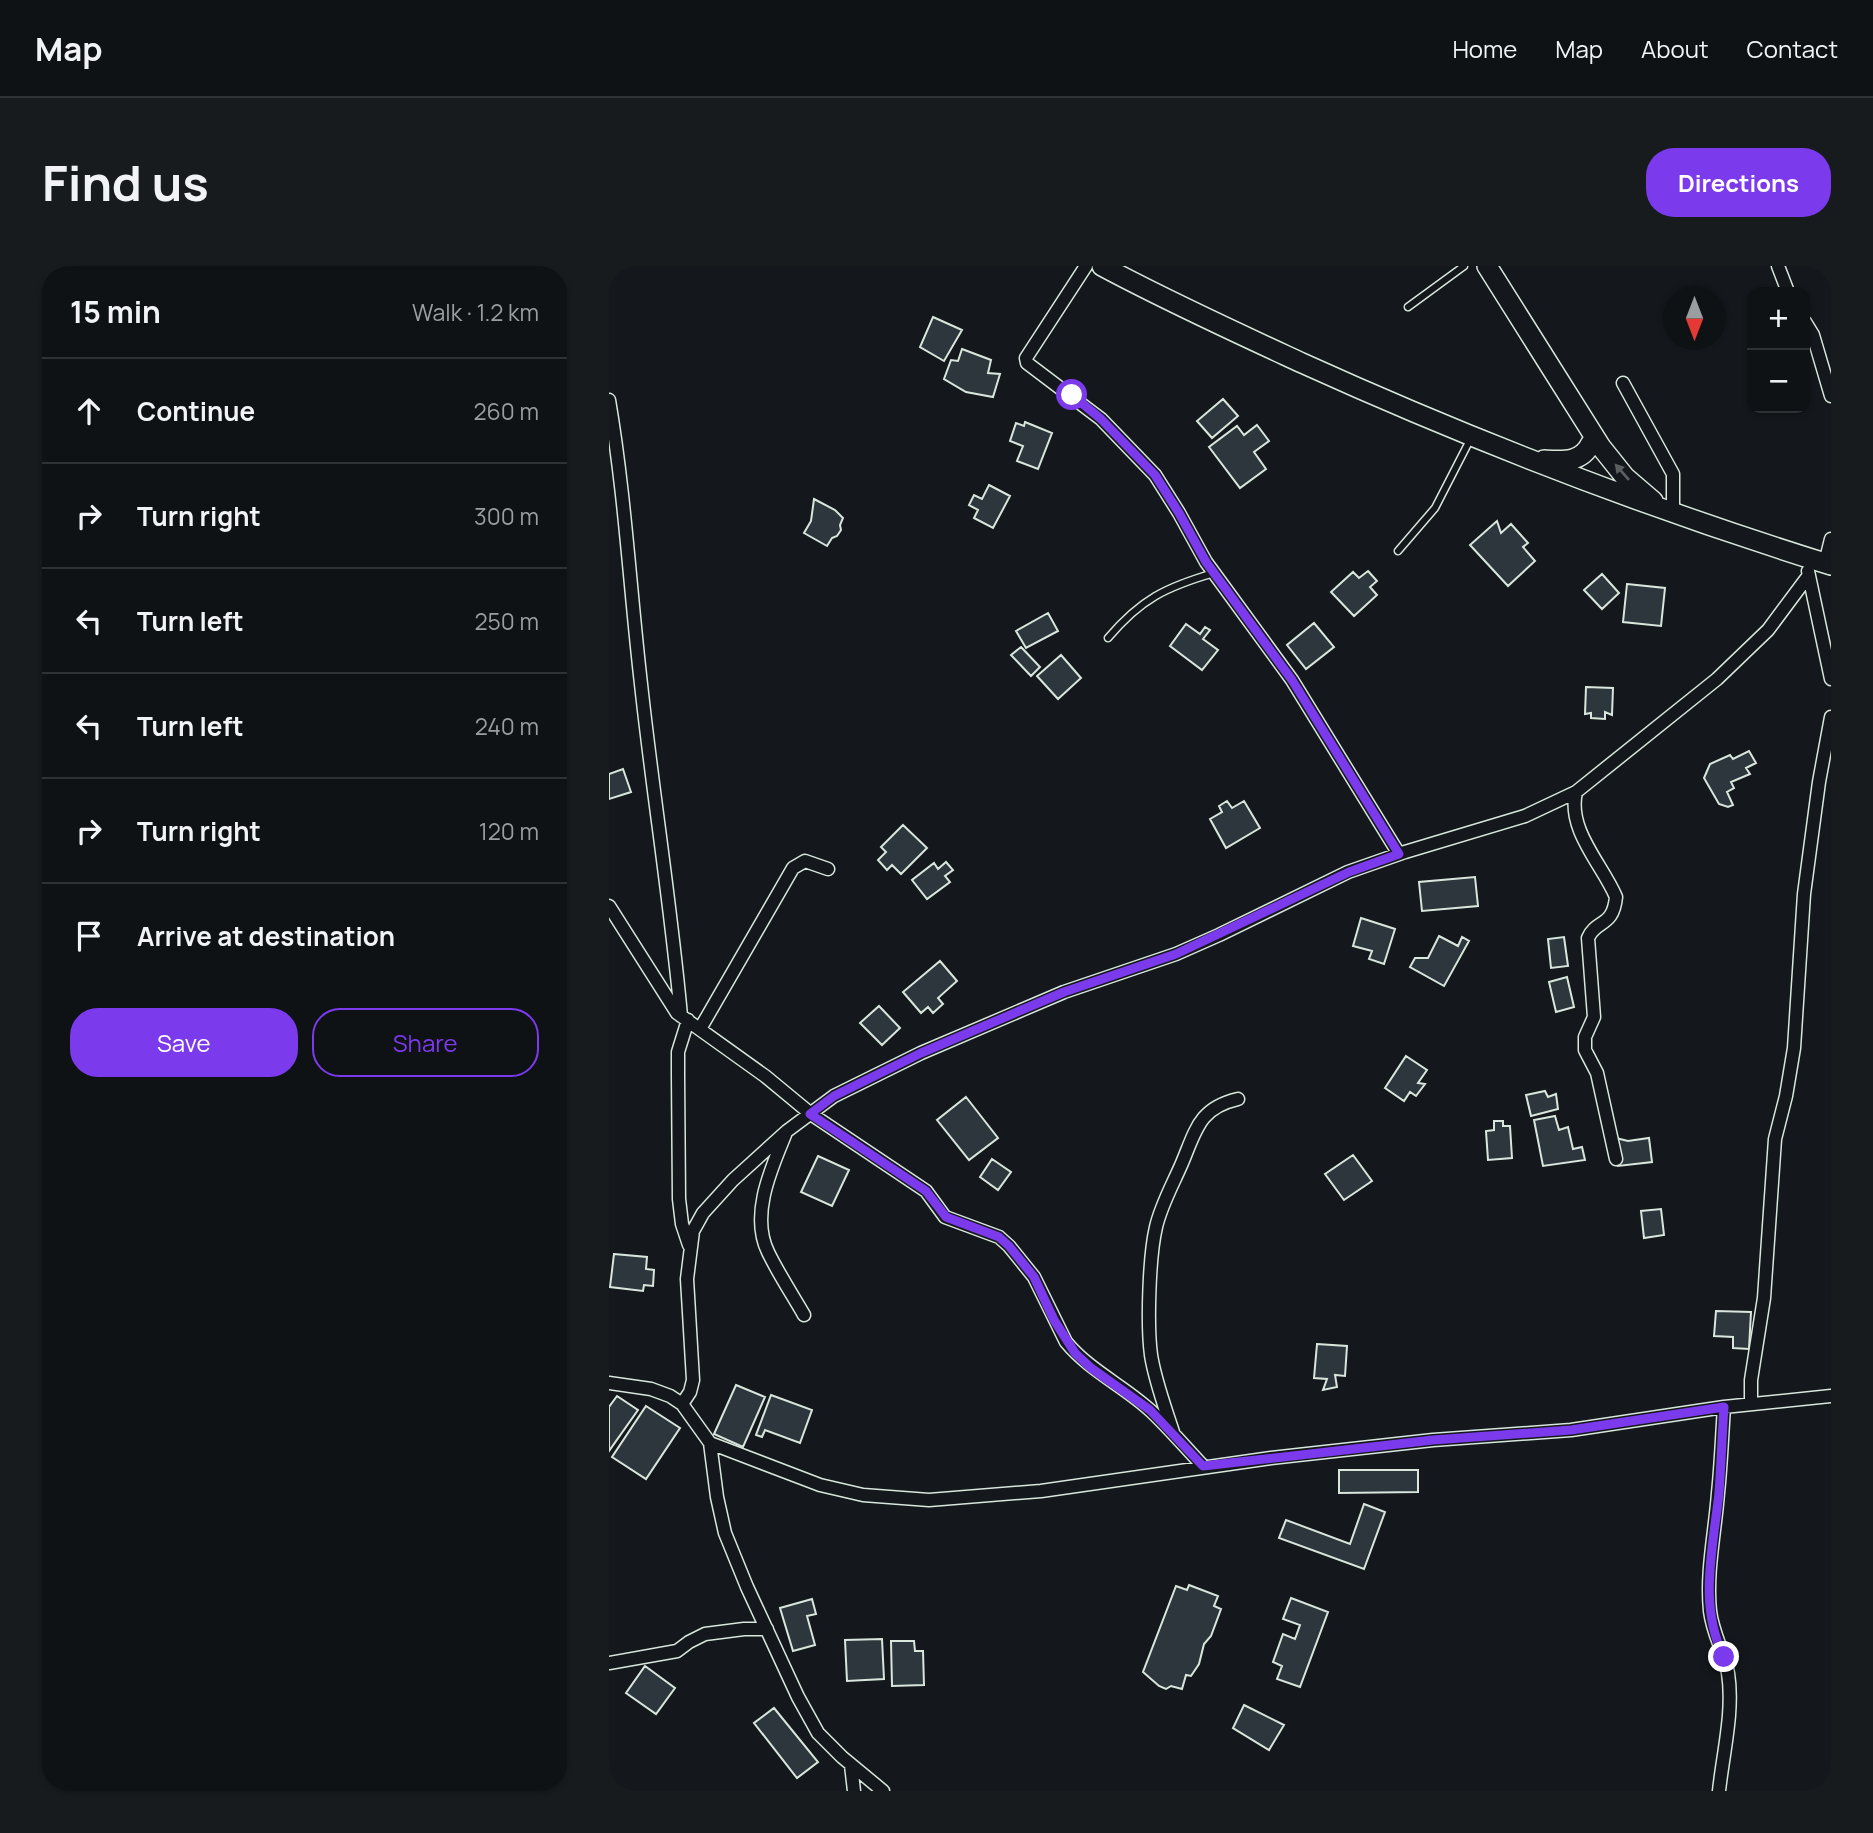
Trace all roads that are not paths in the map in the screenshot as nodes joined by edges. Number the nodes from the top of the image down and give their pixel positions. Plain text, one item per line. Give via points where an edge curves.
1 (1086, 266) edge
2 (1102, 266) edge
3 (1464, 266) edge
4 (1487, 266) edge
5 (1779, 266) edge
6 (1786, 287) edge
7 (1408, 307) dead end
8 (1810, 329) edge
9 (1623, 383) dead end
10 (1831, 396) edge
11 (609, 400) edge
12 (1583, 420) junction
13 (1472, 436) junction
14 (1591, 443) junction
15 (1533, 460) junction
16 (1615, 492) junction
17 (1673, 513) junction
18 (1831, 539) edge
19 (1398, 551) dead end
20 (1818, 565) edge
21 (1214, 573) junction
22 (1108, 638) dead end
23 (1831, 679) edge
24 (1831, 717) edge
25 (1576, 792) junction
26 (1399, 854) junction
27 (828, 869) dead end
28 (609, 906) edge
29 (684, 1018) junction
30 (700, 1029) junction
31 (1238, 1099) dead end
32 (810, 1114) junction
33 (787, 1131) junction
34 (1616, 1159) dead end
35 (689, 1245) junction
36 (804, 1315) dead end
37 (609, 1383) edge
38 (1831, 1396) edge
39 (682, 1404) junction
40 (1751, 1404) junction
41 (1724, 1407) junction
42 (1174, 1436) junction
43 (710, 1443) junction
44 (1203, 1466) junction
45 (767, 1629) junction
46 (609, 1663) edge
47 (851, 1765) junction
48 (854, 1791) edge
49 (883, 1791) edge
50 (1719, 1791) edge

1 - 21 street via 1027,362 1101,419 1155,475
2 - 13 main road via 1227,329
3 - 7 lane
4 - 12 main road
5 - 6 street
8 - 10 street
9 - 17 street via 1673,474
11 - 29 street
12 - 14 main road
17 -> 12 main road via 1625,477
13 - 15 main road
13 - 19 lane via 1440,501
14 - 15 main road via 1587,453 1576,459
14 - 16 main road via 1602,474
15 - 16 main road
16 - 17 main road
17 - 20 main road
18 - 20 street
20 - 23 street
20 - 25 street via 1768,630 1717,680
21 - 22 lane via 1156,594
21 - 26 street via 1292,680
24 - 40 street via 1804,894 1794,1048 1775,1139
25 - 26 street via 1525,817
25 - 34 street via 1576,820 1616,897 1611,918 1588,938 1594,1017 1585,1037
26 - 32 street via 1349,872 1176,954 1064,992 921,1053 834,1096
27 - 30 street via 805,861 793,868
28 - 29 street
29 - 30 street
29 - 35 street via 678,1052 679,1199
30 - 32 street
31 - 42 street via 1213,1109 1200,1121 1154,1235 1150,1345
32 - 33 street
32 - 42 street via 926,1191 946,1217 999,1237 1034,1277 1075,1353 1150,1410
33 - 35 street via 703,1213
33 - 36 street via 765,1191 763,1236
35 - 39 street via 693,1380
37 - 39 street via 651,1389
38 - 40 street
39 - 43 street
40 - 41 street
41 - 44 street via 1571,1430
41 - 50 street via 1709,1571 1710,1611 1729,1692
42 - 44 street
43 - 44 street via 820,1485 863,1495 929,1500 1041,1491
43 - 45 street via 725,1533
45 - 46 street via 705,1634 669,1653
45 - 47 street via 818,1733
47 - 48 street
47 - 49 street

